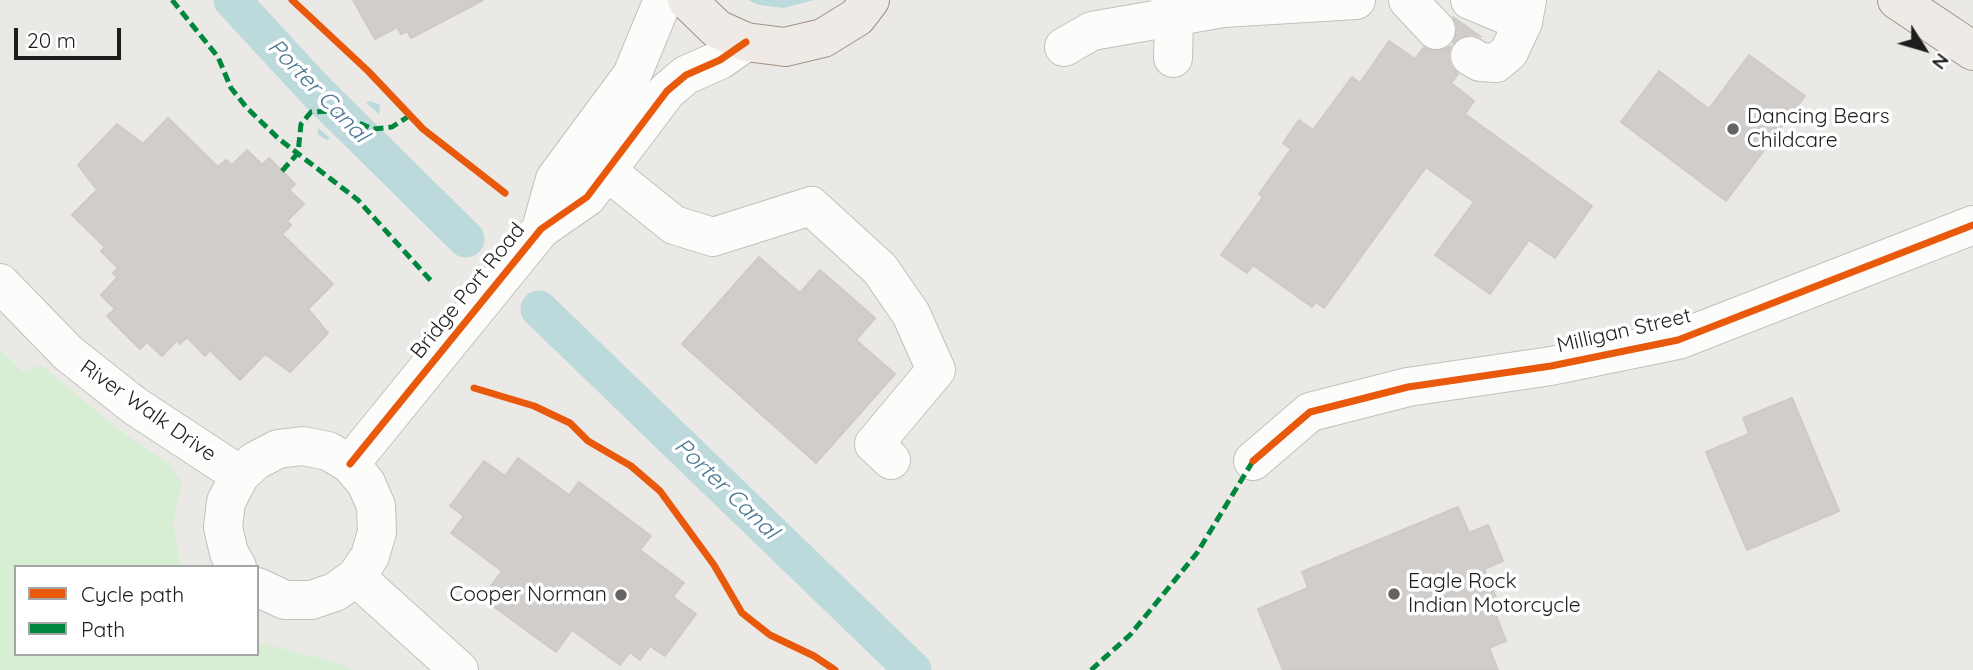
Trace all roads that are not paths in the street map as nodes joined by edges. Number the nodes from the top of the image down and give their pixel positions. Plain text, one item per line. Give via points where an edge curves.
1 (663, 0) edge
2 (687, 0) edge
3 (870, 0) edge
4 (1356, 0) edge
5 (1408, 0) edge
6 (1470, 0) edge
7 (1897, 0) edge
8 (1172, 8) edge
9 (1525, 11) edge
10 (1436, 30) dead end
11 (746, 42) junction
12 (1063, 47) dead end
13 (1973, 51) edge
14 (1471, 56) dead end
15 (1173, 58) dead end
16 (607, 171) junction
17 (1973, 225) edge
18 (532, 241) junction
19 (0, 283) edge
20 (891, 460) dead end
21 (1253, 461) dead end
22 (350, 464) junction
23 (240, 475) junction
24 (236, 565) edge
25 (356, 577) junction
26 (259, 588) edge
27 (459, 670) edge

1 - 18 street, Bridge Port Road via 632,75 555,179
2 - 11 main road via 718,29
3 - 11 main road via 857,17 824,38 785,47
4 - 8 street
5 - 10 street
6 - 9 street
7 - 13 main road
8 - 12 street via 1092,31
8 - 15 street
9 - 14 street via 1509,52 1496,62 1480,62
11 - 16 street, Bridge Port Road via 667,91
16 - 18 street, Bridge Port Road via 587,197
16 - 20 street via 674,225 713,237 811,206 880,269 912,314 936,370 874,444
17 - 21 street, Milligan Street via 1678,340 1551,366 1409,387 1310,412
18 - 22 street, Bridge Port Road
19 - 23 street, River Walk Drive via 68,353 135,406
22 - 23 street via 328,451 303,446 278,449
22 - 25 street via 366,483 376,506 377,532 370,556
23 - 24 street via 226,502 223,527
25 - 26 street via 335,592 311,600 285,600
25 - 27 street

